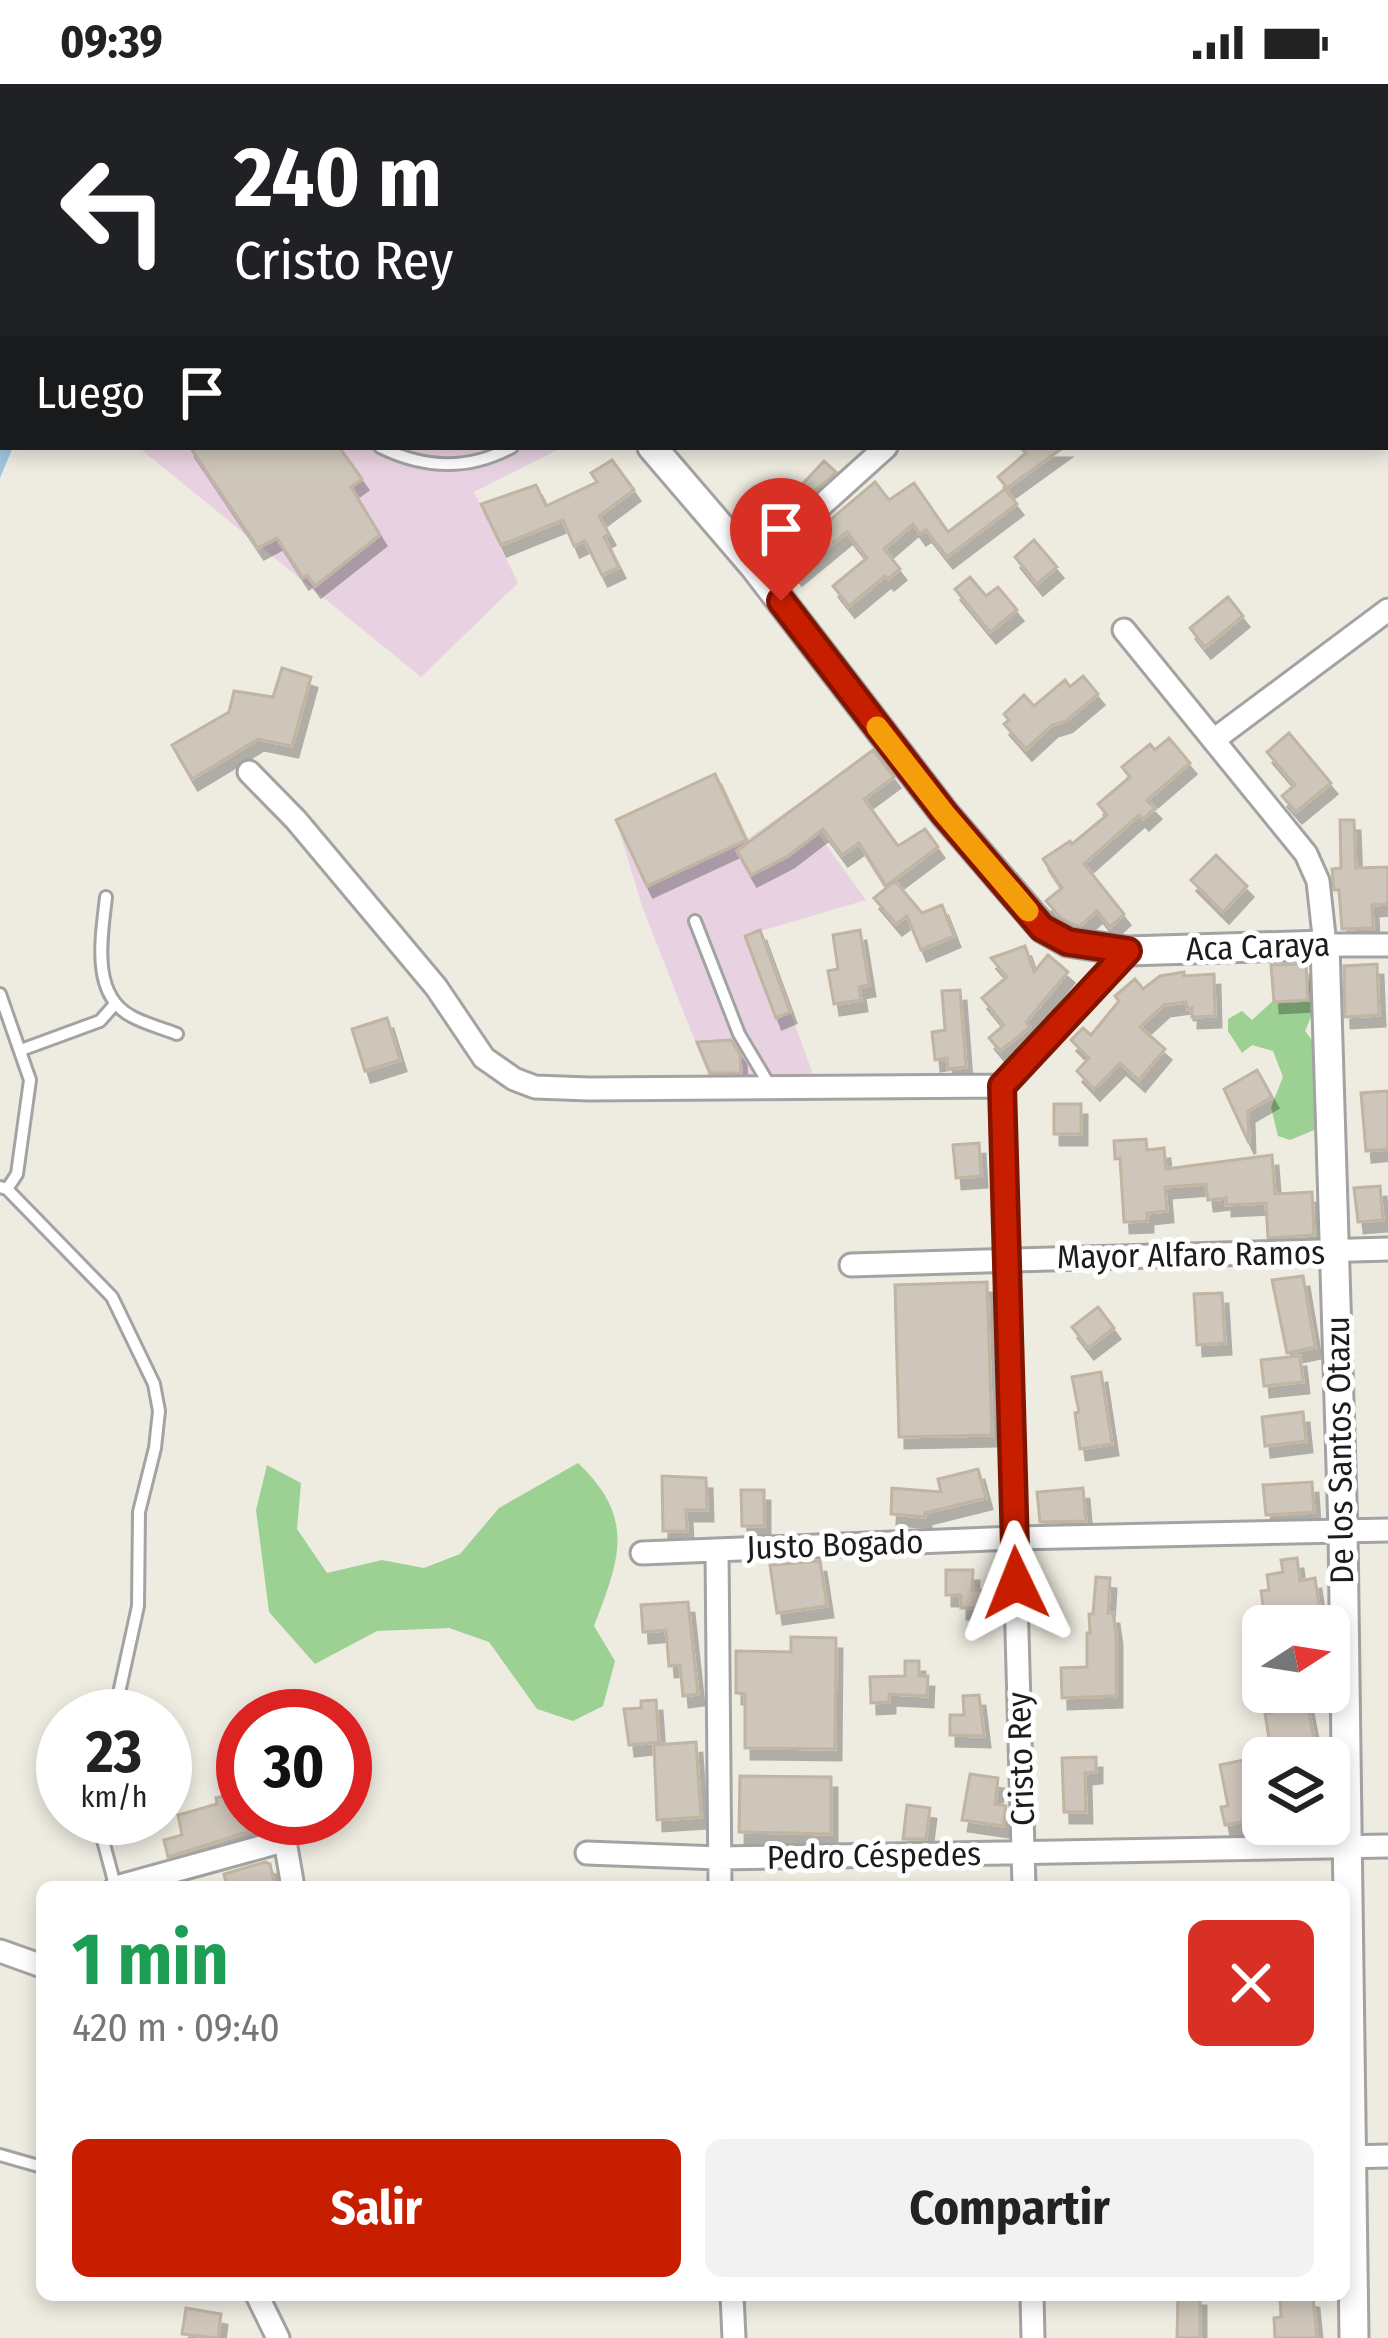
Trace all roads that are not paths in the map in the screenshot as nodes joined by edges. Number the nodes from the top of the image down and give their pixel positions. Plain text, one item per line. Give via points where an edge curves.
1 (386, 450) edge
2 (504, 450) edge
3 (655, 450) edge
4 (883, 450) edge
5 (754, 566) junction
6 (1388, 610) edge
7 (1124, 630) dead end
8 (1215, 739) junction
9 (249, 772) dead end
10 (106, 897) dead end
11 (695, 921) dead end
12 (1325, 945) junction
13 (1388, 945) edge
14 (1128, 951) junction
15 (0, 994) edge
16 (115, 1004) junction
17 (177, 1034) dead end
18 (21, 1050) junction
19 (1002, 1086) junction
20 (770, 1087) junction
21 (3, 1188) edge
22 (1388, 1249) edge
23 (1335, 1252) junction
24 (1006, 1259) junction
25 (851, 1265) dead end
26 (1388, 1530) edge
27 (1342, 1532) junction
28 (1015, 1538) junction
29 (717, 1550) junction
30 (642, 1552) dead end
31 (120, 1689) edge
32 (104, 1845) edge
33 (240, 1845) edge
34 (285, 1845) edge
35 (1348, 1846) junction
36 (1388, 1846) edge
37 (587, 1853) dead end
38 (1024, 1854) junction
39 (719, 1858) junction
40 (114, 1881) edge
41 (146, 1881) edge
42 (291, 1881) edge
43 (720, 1881) edge
44 (1024, 1881) edge
45 (1348, 1881) edge
46 (0, 1951) edge
47 (36, 1964) edge
48 (0, 2155) edge
49 (1388, 2156) edge
50 (1350, 2157) edge
51 (36, 2166) edge
52 (1350, 2193) edge
53 (260, 2301) edge
54 (732, 2301) edge
55 (1032, 2301) edge
56 (278, 2338) edge
57 (734, 2338) edge
58 (1034, 2338) edge
59 (1354, 2338) edge

1 - 2 lane via 467,465
3 - 5 street
4 - 5 street
5 - 14 street via 1042,928 1068,942
6 - 8 street
7 - 8 street, De los Santos Otazu
8 - 12 street, De los Santos Otazu via 1306,854 1318,881
9 - 20 street via 498,1069 535,1087
10 - 16 lane via 102,965
11 - 20 lane
12 - 13 street, Aca Caraya
12 - 14 street, Aca Caraya
12 - 23 street, De los Santos Otazu
14 - 19 street
15 - 18 lane
16 - 17 lane
16 - 18 lane via 100,1021
18 - 21 lane via 28,1111 17,1174
19 - 20 street
19 - 24 street, Cristo Rey
21 - 31 lane via 112,1297 154,1384 138,1606
22 - 23 street, Mayor Alfaro Ramos
23 - 24 street, Mayor Alfaro Ramos
23 - 27 street, De los Santos Otazu
24 - 25 street, Mayor Alfaro Ramos
24 - 28 street, Cristo Rey
26 - 27 street, Justo Bogado
27 - 28 street, Justo Bogado
27 - 35 street, De los Santos Otazu
28 - 29 street, Justo Bogado
28 - 38 street, Cristo Rey
29 - 30 street, Justo Bogado
29 - 39 street
32 - 40 lane
33 - 41 street
34 - 42 street
35 - 36 street, Pedro Céspedes
35 - 38 street, Pedro Céspedes
35 - 45 street, De los Santos Otazu
37 - 39 street, Pedro Céspedes
38 - 39 street, Pedro Céspedes
38 - 44 street, Cristo Rey
39 - 43 street
46 - 47 street
48 - 51 lane
49 - 50 street
52 - 59 street, De los Santos Otazu
53 - 56 street
54 - 57 street
55 - 58 street

